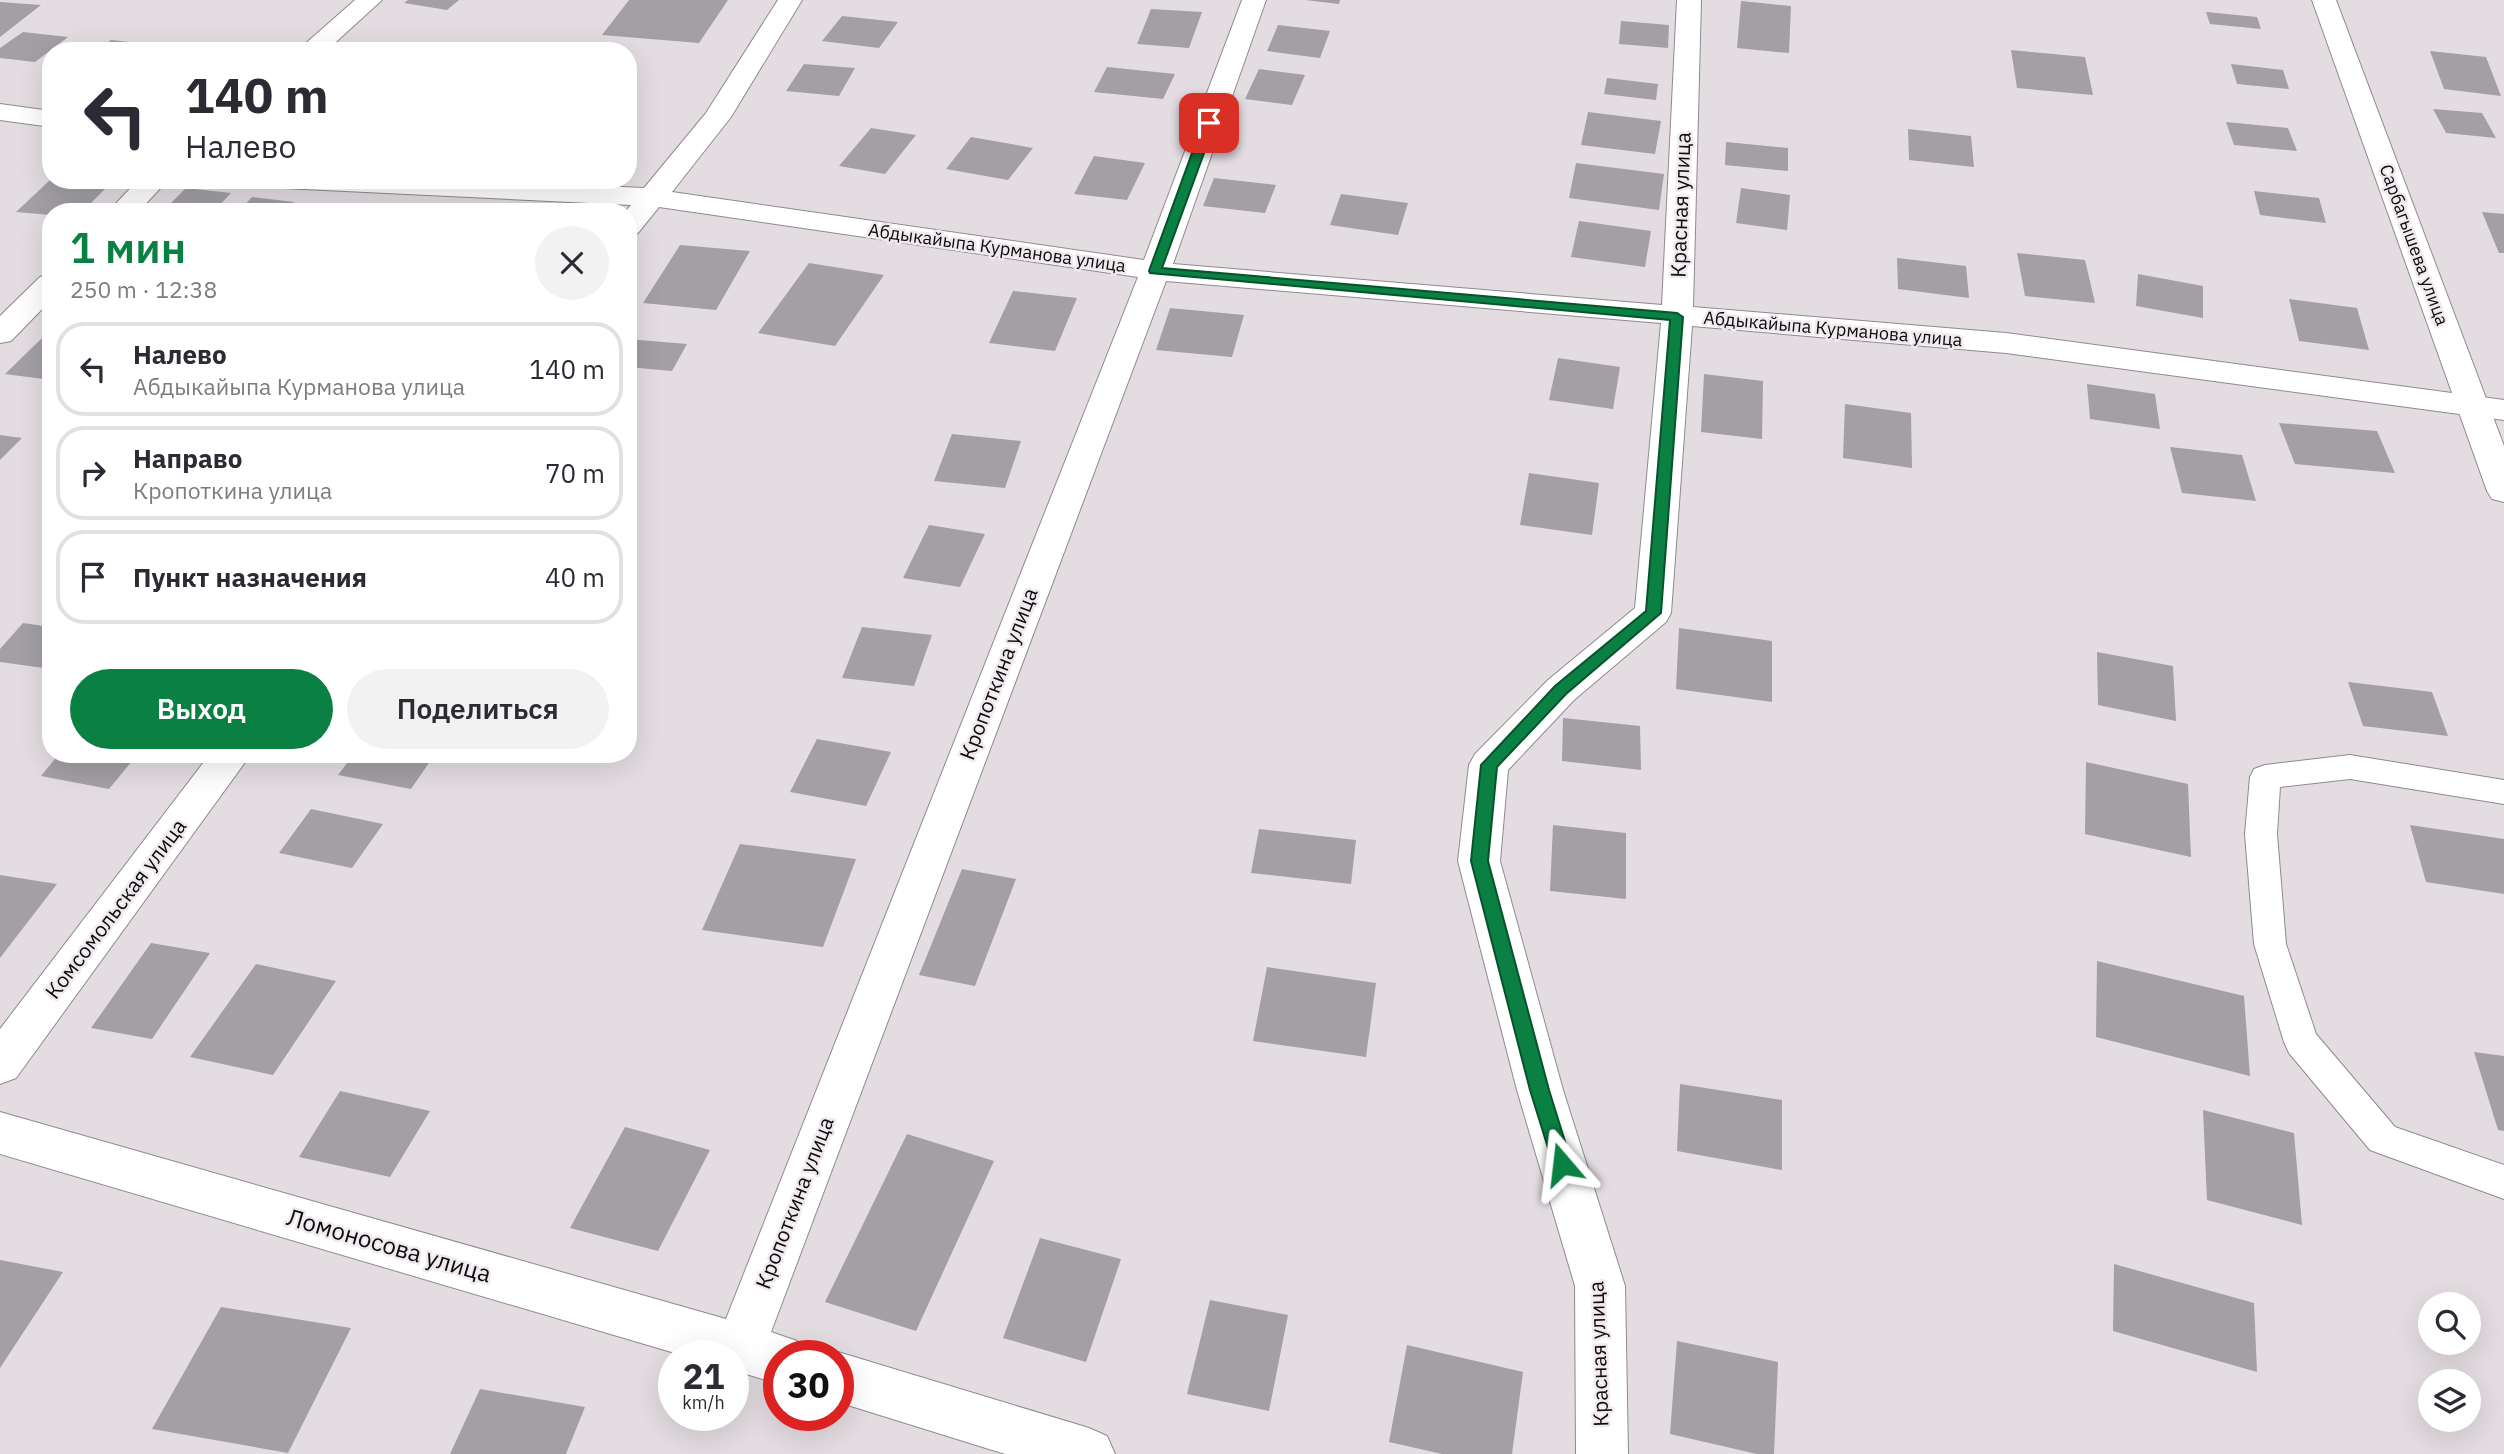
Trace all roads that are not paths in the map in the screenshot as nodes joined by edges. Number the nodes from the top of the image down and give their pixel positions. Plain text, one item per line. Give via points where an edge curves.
1 (370, 0) edge
2 (790, 0) edge
3 (1254, 0) edge
4 (1689, 0) edge
5 (2324, 0) edge
6 (321, 42) edge
7 (0, 112) edge
8 (42, 118) edge
9 (145, 189) edge
10 (477, 189) edge
11 (650, 197) junction
12 (131, 203) edge
13 (637, 215) edge
14 (1155, 271) junction
15 (42, 292) edge
16 (1677, 317) junction
17 (0, 334) edge
18 (2472, 405) junction
19 (2504, 410) edge
20 (2504, 491) edge
21 (225, 763) edge
22 (2504, 792) edge
23 (0, 1064) edge
24 (0, 1133) edge
25 (2504, 1182) edge
26 (759, 1353) edge
27 (854, 1382) edge
28 (1088, 1454) edge
29 (1602, 1454) edge

1 - 6 street
2 - 11 street via 717,117
3 - 14 street, Кропоткина улица
4 - 16 street, Красная улица
5 - 18 street, Сарбагышева улица
7 - 8 street
9 - 12 street
10 - 11 street, Абдыкайыпа Курманова улица
11 - 13 street
11 - 14 street, Абдыкайыпа Курманова улица
14 - 16 street, Абдыкайыпа Курманова улица
14 - 26 street, Кропоткина улица
15 - 17 street
16 - 18 street, Абдыкайыпа Курманова улица via 2006,343
16 - 29 street, Красная улица via 1653,613 1561,690 1489,765 1479,861 1539,1090 1600,1286
18 - 19 street, Абдыкайыпа Курманова улица
18 - 20 street, Сарбагышева улица
21 - 23 street, Комсомольская улица
22 - 25 lane via 2350,767 2265,777 2261,834 2270,944 2301,1042 2383,1139
24 - 26 street, Ломоносова улица
27 - 28 street

